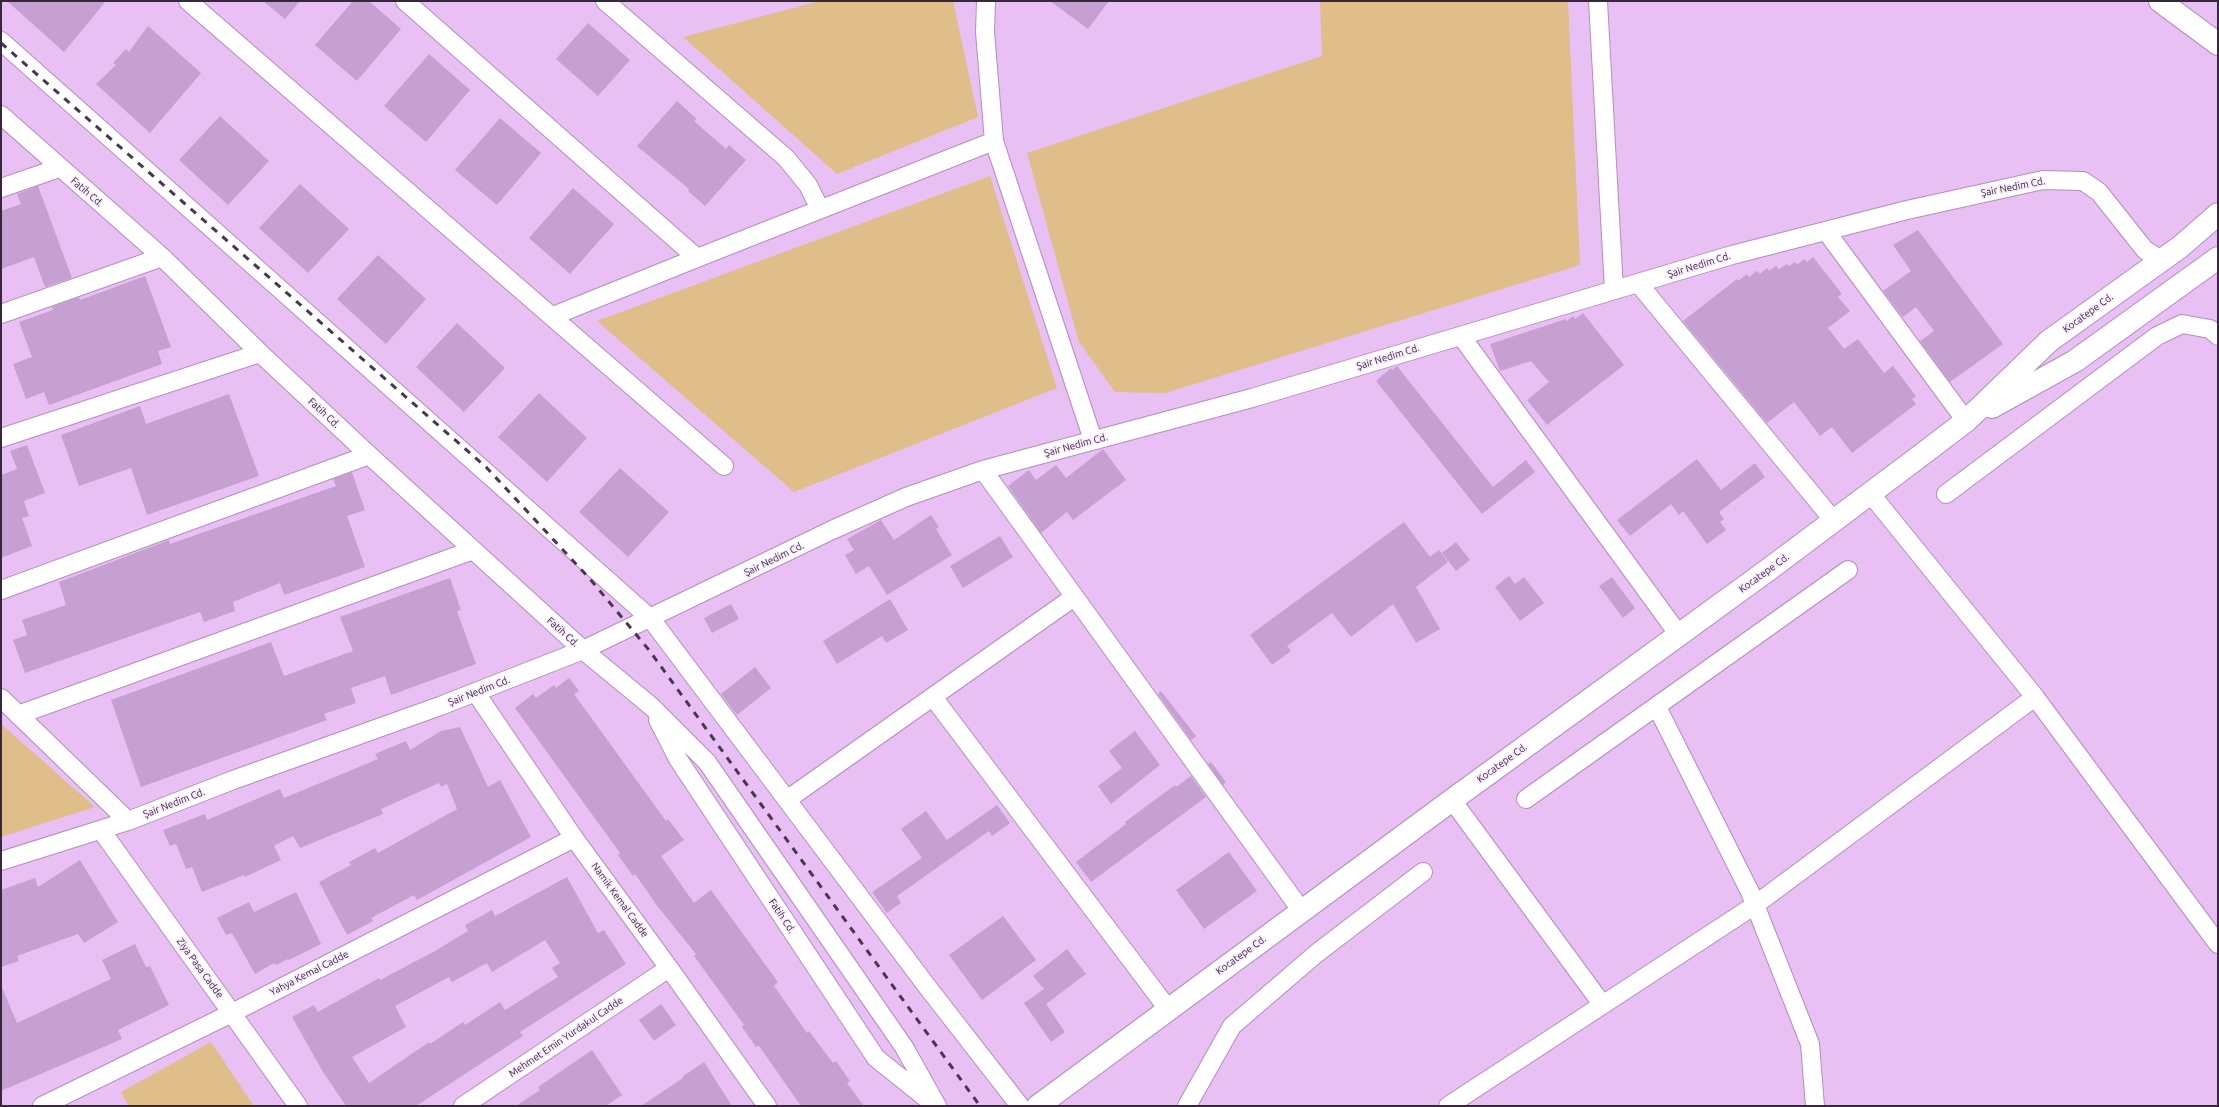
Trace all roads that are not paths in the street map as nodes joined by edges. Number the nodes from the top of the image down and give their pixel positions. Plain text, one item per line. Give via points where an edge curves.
1 (188, 1) edge
2 (405, 1) edge
3 (605, 1) edge
4 (986, 1) edge
5 (1598, 1) edge
6 (2160, 1) edge
7 (1, 41) edge
8 (2218, 44) edge
9 (1, 115) edge
10 (994, 141) junction
11 (59, 168) junction
12 (1, 188) edge
13 (820, 209) junction
14 (2218, 214) edge
15 (1826, 231) junction
16 (162, 257) junction
17 (697, 258) junction
18 (2218, 258) edge
19 (2161, 260) junction
20 (1638, 283) junction
21 (1614, 290) junction
22 (1, 314) edge
23 (553, 316) junction
24 (1462, 336) junction
25 (2218, 336) edge
26 (260, 353) junction
27 (1966, 421) junction
28 (1, 438) edge
29 (1093, 440) junction
30 (370, 455) junction
31 (724, 466) dead end
32 (982, 470) junction
33 (1870, 493) junction
34 (1946, 494) dead end
35 (1834, 521) junction
36 (473, 550) junction
37 (1848, 570) dead end
38 (1, 590) edge
39 (1074, 597) junction
40 (651, 620) junction
41 (1679, 635) junction
42 (584, 650) junction
43 (476, 693) junction
44 (933, 697) junction
45 (2035, 697) junction
46 (1, 698) edge
47 (652, 707) junction
48 (1657, 707) junction
49 (18, 715) junction
50 (1526, 799) dead end
51 (788, 800) junction
52 (1452, 800) junction
53 (128, 821) junction
54 (101, 830) junction
55 (574, 838) junction
56 (1, 861) edge
57 (1423, 872) dead end
58 (1755, 905) junction
59 (1301, 910) junction
60 (2218, 944) edge
61 (669, 968) junction
62 (1602, 1004) junction
63 (1168, 1009) junction
64 (232, 1013) junction
65 (1474, 1087) junction
66 (42, 1106) edge
67 (298, 1106) edge
68 (463, 1106) edge
69 (767, 1106) edge
70 (937, 1106) edge
71 (1020, 1106) edge
72 (1038, 1106) edge
73 (1187, 1106) edge
74 (1448, 1106) edge
75 (1475, 1106) edge
76 (1815, 1106) edge

1 - 23 street
2 - 17 street
3 - 13 street via 786,158 808,185
4 - 10 street via 985,32
5 - 21 street
6 - 8 main road
7 - 40 street
9 - 11 street, Fatih Cd.
10 - 13 street
10 - 29 street
11 - 12 street
11 - 16 street, Fatih Cd.
13 - 17 street
14 - 19 main road, Kocatepe Cd.
15 - 19 street, Şair Nedim Cd. via 2043,180 2082,181 2099,192 2145,250
15 - 20 street, Şair Nedim Cd.
15 - 27 street
16 - 22 street
16 - 26 street, Fatih Cd.
17 - 23 street
18 - 27 main road, Kocatepe Cd. via 2075,361
19 - 27 main road, Kocatepe Cd. via 2049,341
20 - 21 street, Şair Nedim Cd.
20 - 35 street
21 - 24 street, Şair Nedim Cd.
23 - 31 street
24 - 29 street, Şair Nedim Cd. via 1252,398
24 - 41 street
25 - 34 street via 2210,329 2182,324 2157,336
26 - 28 street
26 - 30 street, Fatih Cd.
27 - 33 main road, Kocatepe Cd.
29 - 32 street, Şair Nedim Cd.
30 - 36 street, Fatih Cd.
30 - 38 street
32 - 39 street
32 - 40 street, Şair Nedim Cd. via 906,497 832,530
33 - 35 main road, Kocatepe Cd.
33 - 45 street
35 - 41 main road, Kocatepe Cd.
36 - 42 street, Fatih Cd.
36 - 49 street
37 - 48 street
39 - 44 street
39 - 59 street
40 - 42 street, Şair Nedim Cd.
40 - 51 street
41 - 52 main road, Kocatepe Cd.
42 - 43 street, Şair Nedim Cd.
42 - 47 street, Fatih Cd.
43 - 53 street, Şair Nedim Cd. via 240,777
43 - 55 street, Namik Kemal Cadde
44 - 51 street
44 - 63 street
45 - 58 street
45 - 60 street
46 - 49 street
47 - 70 street, Fatih Cd. via 707,762 904,1047
47 - 70 street, Fatih Cd. via 678,760 876,1058
48 - 50 street
48 - 58 street
49 - 53 street
51 - 71 street
52 - 59 main road, Kocatepe Cd.
52 - 62 street
53 - 54 street, Şair Nedim Cd.
54 - 56 street, Şair Nedim Cd.
54 - 64 street, Ziya Pasa Cadde
55 - 61 street, Namik Kemal Cadde
55 - 64 street, Yahya Kemal Cadde
57 - 73 street via 1317,953 1232,1026
58 - 62 street
58 - 76 street via 1810,1044
59 - 63 main road, Kocatepe Cd.
61 - 68 street, Mehmet Emin Yurdakul Cadde
61 - 69 street, Namik Kemal Cadde
62 - 65 street
63 - 72 main road, Kocatepe Cd.
64 - 66 street, Yahya Kemal Cadde
64 - 67 street, Ziya Pasa Cadde
65 - 74 street
65 - 75 street

